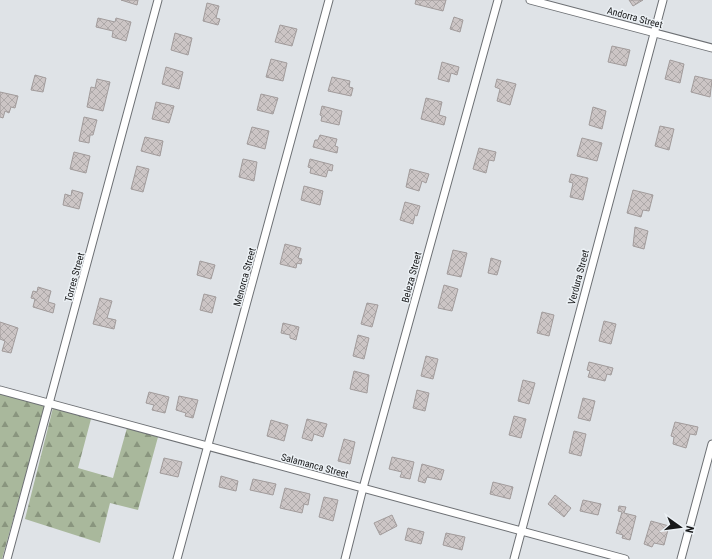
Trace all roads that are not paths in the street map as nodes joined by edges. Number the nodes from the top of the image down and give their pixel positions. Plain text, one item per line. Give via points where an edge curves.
1 (158, 0) edge
2 (329, 0) edge
3 (498, 0) edge
4 (530, 0) edge
5 (663, 0) edge
6 (654, 32) junction
7 (712, 48) edge
8 (0, 390) edge
9 (50, 403) junction
10 (712, 444) edge
11 (209, 447) junction
12 (363, 488) junction
13 (521, 531) junction
14 (7, 559) edge
15 (177, 559) edge
16 (345, 559) edge
17 (514, 559) edge
18 (625, 559) edge
19 (681, 559) edge

1 - 9 street, Torres Street
2 - 11 street, Menorca Street
3 - 12 street, Beleza Street
4 - 6 street, Andorra Street
5 - 6 street, Verdura Street
6 - 7 street, Andorra Street
6 - 13 street, Verdura Street
8 - 9 street, Salamanca Street
9 - 11 street, Salamanca Street
9 - 14 street, Torres Street
10 - 19 street
11 - 12 street, Salamanca Street
11 - 15 street, Menorca Street
12 - 13 street, Salamanca Street
12 - 16 street, Beleza Street
13 - 17 street, Verdura Street
13 - 18 street, Salamanca Street

